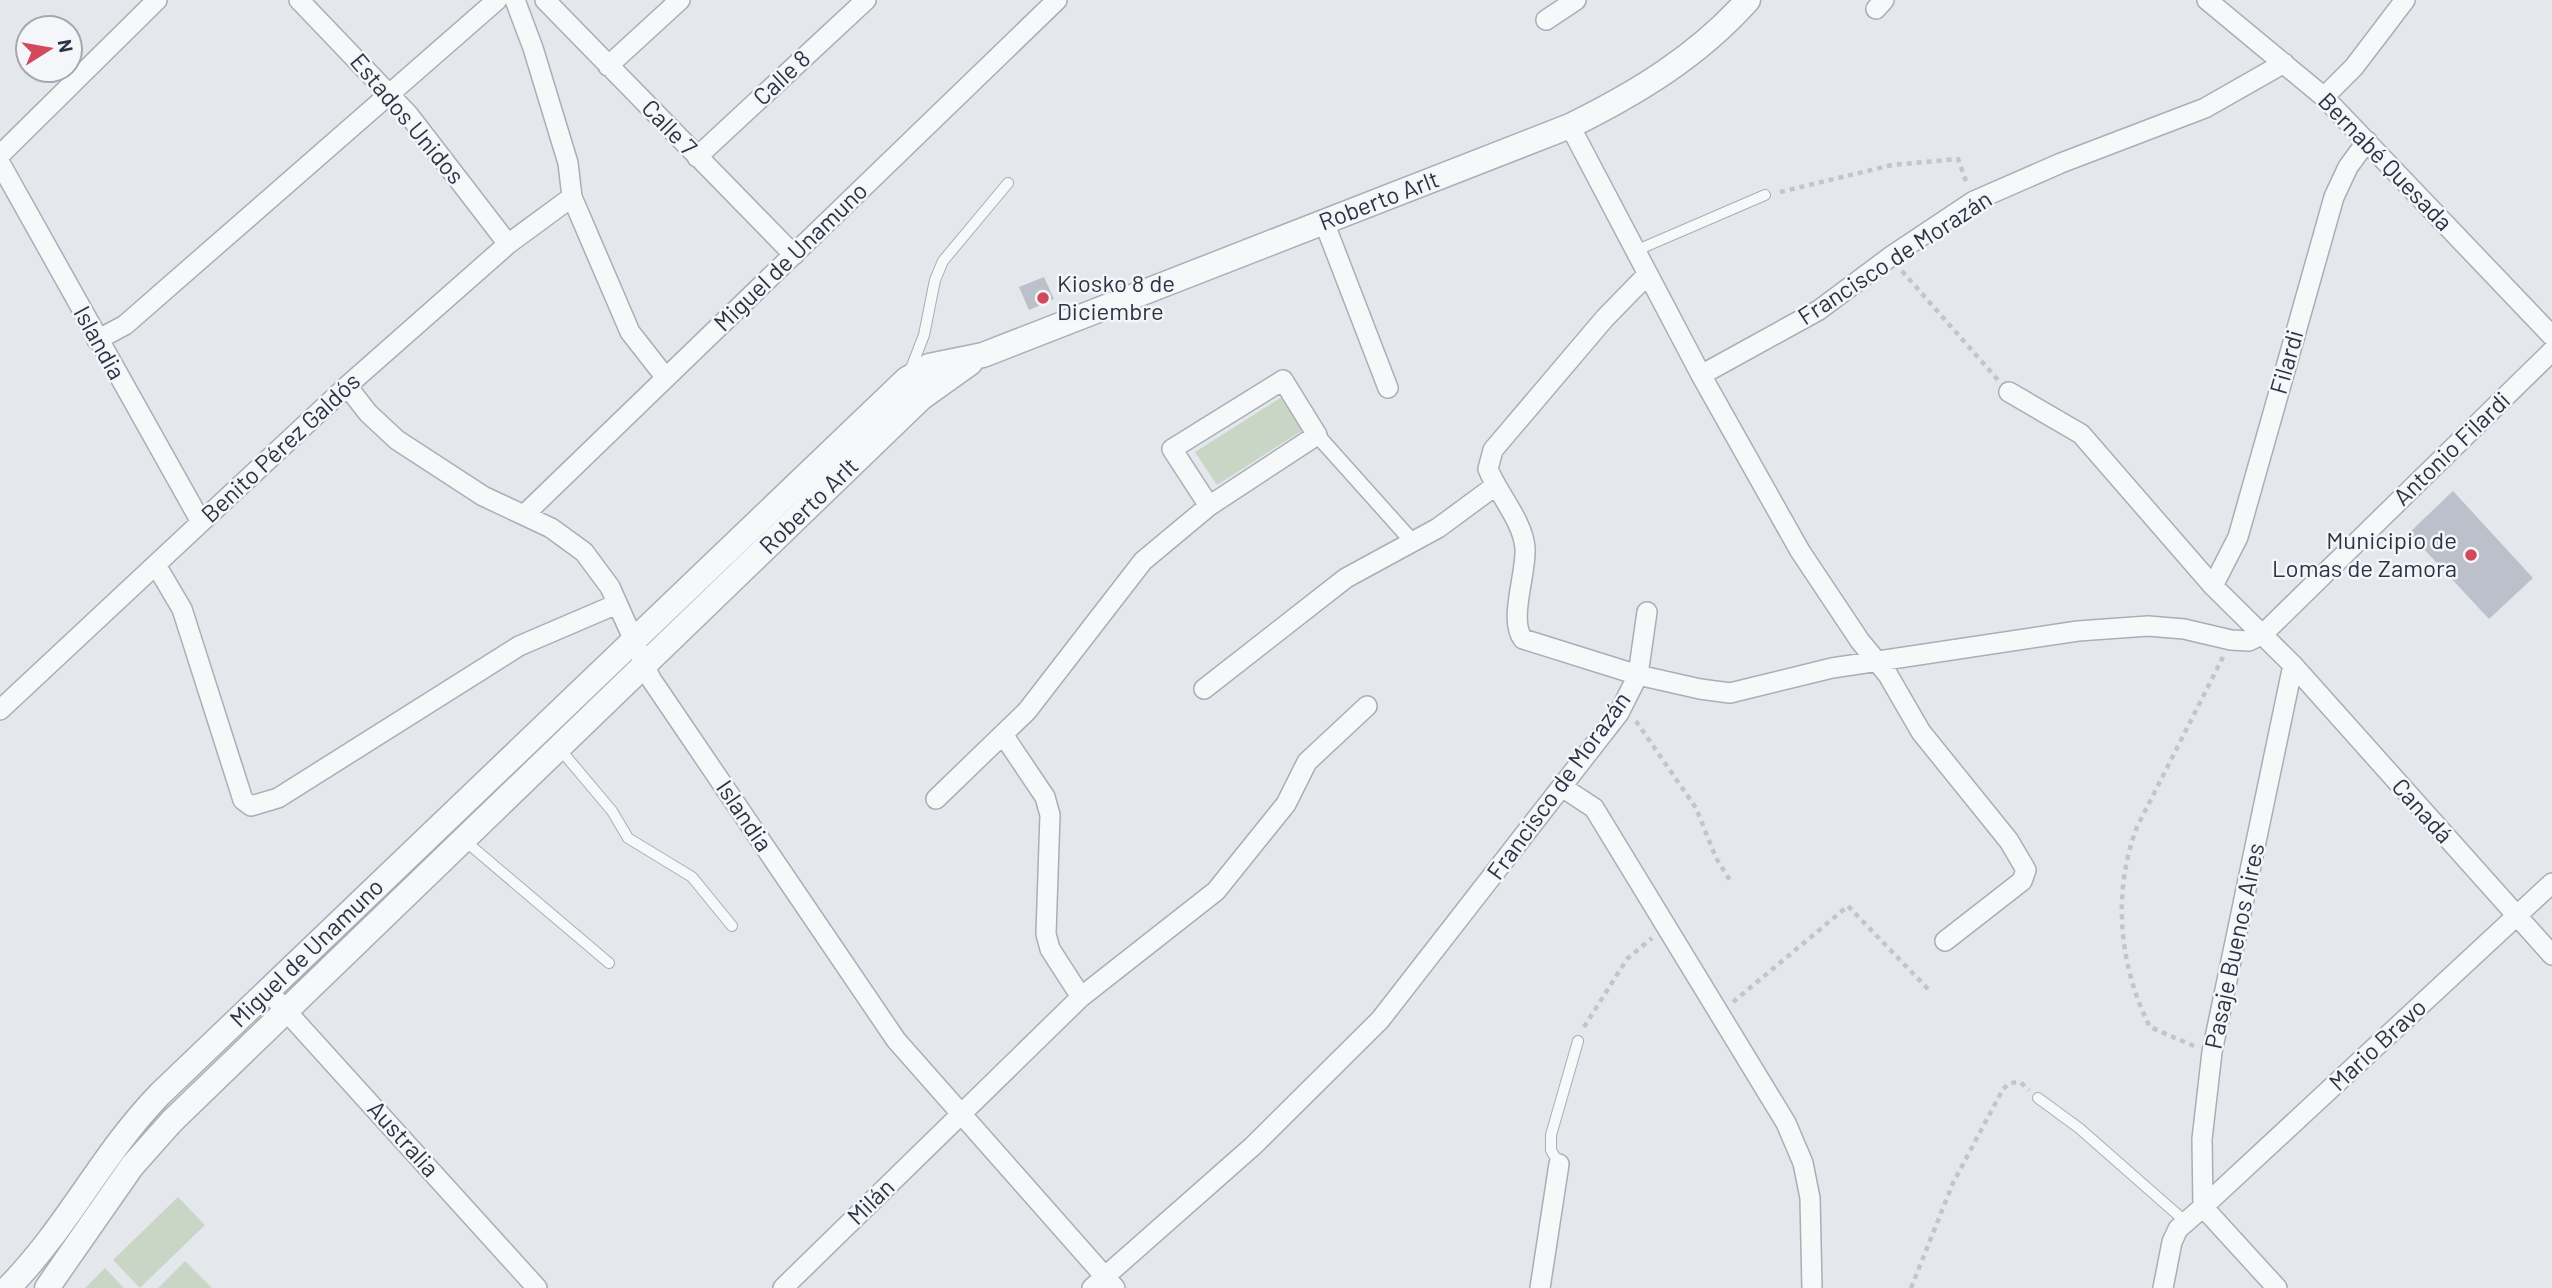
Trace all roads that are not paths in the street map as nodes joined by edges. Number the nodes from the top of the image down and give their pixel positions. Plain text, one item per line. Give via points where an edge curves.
1 (157, 0) edge
2 (299, 0) edge
3 (497, 0) edge
4 (515, 0) edge
5 (545, 0) edge
6 (680, 0) edge
7 (866, 0) edge
8 (1057, 0) edge
9 (1576, 0) edge
10 (1748, 0) edge
11 (2207, 0) edge
12 (2405, 0) edge
13 (1546, 20) dead end
14 (2284, 63) junction
15 (608, 66) junction
16 (391, 95) junction
17 (2324, 97) junction
18 (1570, 126) junction
19 (2367, 141) junction
20 (0, 155) edge
21 (697, 157) junction
22 (0, 163) edge
23 (1008, 183) dead end
24 (1765, 195) road end
25 (572, 197) junction
26 (1324, 222) junction
27 (508, 244) junction
28 (1634, 252) junction
29 (794, 255) junction
30 (1647, 275) junction
31 (2552, 336) edge
32 (97, 340) junction
33 (2552, 351) edge
34 (983, 355) junction
35 (1701, 375) junction
36 (666, 378) junction
37 (907, 379) junction
38 (347, 386) junction
39 (1388, 388) dead end
40 (2009, 392) road end
41 (1317, 435) junction
42 (1495, 486) junction
43 (1209, 506) junction
44 (525, 514) junction
45 (201, 522) junction
46 (1411, 540) junction
47 (156, 565) junction
48 (2213, 586) junction
49 (617, 604) junction
50 (1647, 612) dead end
51 (2263, 634) junction
52 (634, 641) junction
53 (1878, 662) junction
54 (2292, 665) junction
55 (643, 667) junction
56 (1638, 675) junction
57 (1204, 689) dead end
58 (1367, 706) dead end
59 (0, 710) edge
60 (1004, 736) junction
61 (559, 748) junction
62 (1562, 786) junction
63 (936, 799) dead end
64 (463, 839) junction
65 (2552, 883) edge
66 (2516, 918) junction
67 (732, 926) dead end
68 (1945, 941) dead end
69 (2552, 955) edge
70 (609, 963) dead end
71 (268, 990) junction
72 (1081, 997) junction
73 (285, 1010) junction
74 (1578, 1041) road end
75 (2038, 1098) road end
76 (960, 1115) junction
77 (1559, 1164) joint
78 (2203, 1207) junction
79 (2186, 1222) junction
80 (1103, 1284) edge
81 (8, 1288) edge
82 (47, 1288) edge
83 (537, 1288) edge
84 (783, 1288) edge
85 (1540, 1288) edge
86 (1811, 1288) edge
87 (2163, 1288) edge
88 (2277, 1288) edge

1 - 20 street
2 - 16 street, Estados Unidos
3 - 16 street
4 - 25 street via 568,163
5 - 15 street, Calle 7
6 - 15 street
7 - 21 street, Calle 8
8 - 29 street, Miguel de Unamuno
9 - 13 street
10 - 18 street, Roberto Arlt via 1724,27 1674,67
11 - 14 street, Bernabé Quesada
12 - 17 street via 2354,67
14 - 17 street, Bernabé Quesada
14 - 35 street, Francisco de Morazán via 2205,108 1974,201 1819,310
15 - 21 street, Calle 7
16 - 27 street, Estados Unidos
16 - 32 street via 125,325
17 - 19 street, Bernabé Quesada
18 - 26 street, Roberto Arlt
18 - 28 street
19 - 31 street, Bernabé Quesada
19 - 48 street, Filardi via 2334,197 2238,537
21 - 29 street, Calle 7
22 - 32 street, Islandia
23 - 37 lane via 943,261
24 - 28 lane
25 - 27 street, Benito Pérez Galdós
25 - 36 street via 630,332
26 - 34 street, Roberto Arlt
26 - 39 street
27 - 38 street, Benito Pérez Galdós
28 - 30 street
29 - 36 street, Miguel de Unamuno
30 - 35 street
30 - 42 street via 1493,450 1488,469
32 - 45 street, Islandia
33 - 51 street, Antonio Filardi
34 - 37 street, Roberto Arlt via 929,366
34 - 55 street, Roberto Arlt via 921,398
35 - 53 street via 1800,551
36 - 44 street, Miguel de Unamuno
37 - 52 street, Roberto Arlt
38 - 44 street, Islandia via 368,414 397,440 484,496
38 - 45 street, Benito Pérez Galdós
40 - 48 street via 2081,434
41 - 43 street
41 - 43 street via 1283,380 1172,449
41 - 46 street
42 - 46 street via 1437,528
42 - 56 street via 1524,535 1519,634 1533,643
43 - 60 street via 1143,561
44 - 49 street, Islandia via 584,552
45 - 47 street, Benito Pérez Galdós
46 - 57 street via 1346,578
47 - 49 street via 182,609 243,800 251,806 278,798 519,646
47 - 59 street, Benito Pérez Galdós
48 - 51 street, Canadá
49 - 52 street, Islandia
50 - 56 street
51 - 53 street, Francisco de Morazán via 2249,641 2184,629 2120,628 2024,637
51 - 54 street, Canadá
52 - 55 street, Islandia
52 - 71 street, Miguel de Unamuno
53 - 56 street, Francisco de Morazán via 1832,668 1730,693
53 - 68 street via 1921,732 2009,841 2026,870 2022,881
54 - 66 street, Canadá
54 - 78 street, Pasaje Buenos Aires via 2212,1052 2202,1139
55 - 61 street, Miguel de Unamuno
55 - 76 street, Islandia via 896,1040
56 - 62 street, Francisco de Morazán via 1623,708
58 - 72 street, Milán via 1307,762 1286,804 1216,891
60 - 63 street
60 - 72 street via 1045,797 1051,829 1046,934 1050,949
61 - 64 street, Miguel de Unamuno
61 - 67 lane via 612,811 628,838 692,877
62 - 80 street, Francisco de Morazán via 1380,1020 1253,1146
62 - 86 street via 1594,808 1786,1123 1803,1163 1810,1198
64 - 70 lane
64 - 73 street, Miguel de Unamuno
65 - 66 street, Mario Bravo
66 - 69 street, Canadá
66 - 78 street, Mario Bravo
71 - 73 street, Australia
71 - 81 street, Miguel de Unamuno via 135,1119 68,1219
72 - 76 street, Milán
73 - 82 street, Miguel de Unamuno via 150,1143
73 - 83 street, Australia
74 - 77 lane via 1551,1135 1551,1150
75 - 79 lane
76 - 80 street, Islandia
76 - 84 street, Milán
77 - 85 street
78 - 79 street
78 - 88 street
79 - 87 street via 2172,1242

